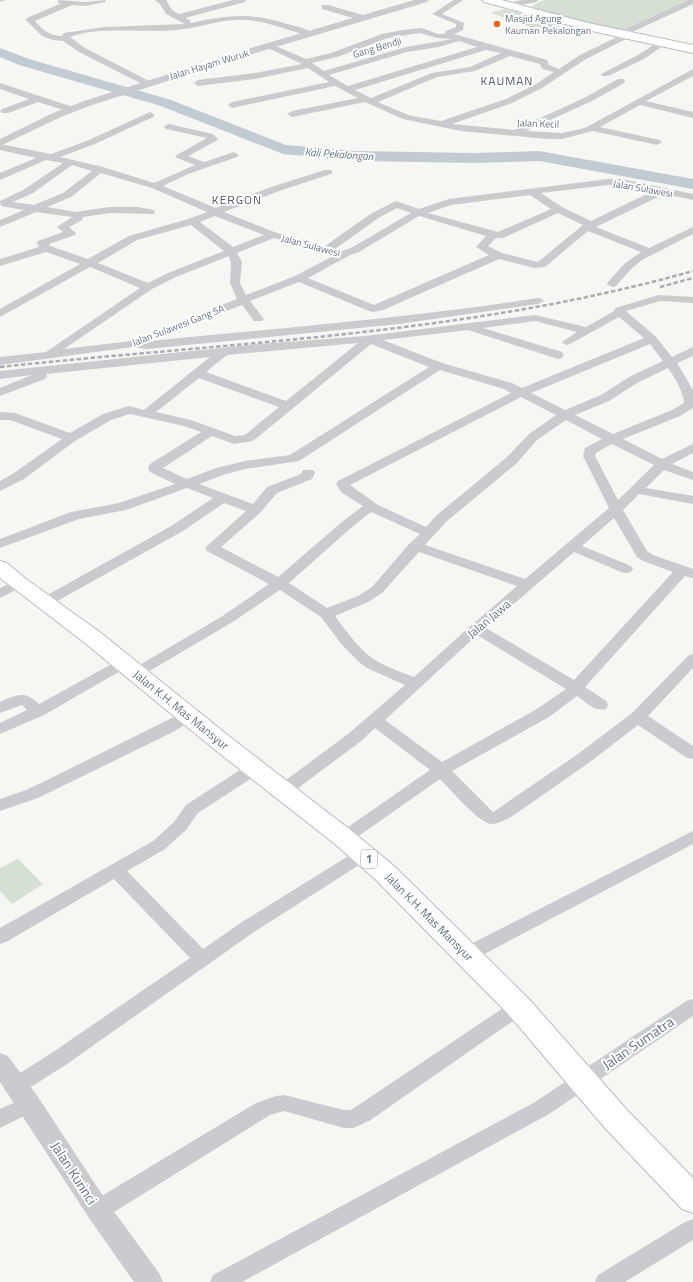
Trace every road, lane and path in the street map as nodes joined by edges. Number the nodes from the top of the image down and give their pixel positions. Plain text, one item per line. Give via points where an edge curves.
1 (52, 0) edge
2 (102, 0) edge
3 (159, 0) edge
4 (242, 0) edge
5 (424, 0) edge
6 (459, 0) edge
7 (488, 0) edge
8 (693, 1) edge
9 (70, 3) junction
10 (530, 4) edge
11 (324, 7) dead end
12 (179, 17) junction
13 (363, 18) junction
14 (191, 24) junction
15 (310, 34) junction
16 (624, 34) junction
17 (451, 36) junction
18 (65, 38) junction
19 (461, 39) junction
20 (663, 43) junction
21 (271, 46) junction
22 (486, 47) junction
23 (693, 49) edge
24 (509, 54) junction
25 (306, 63) junction
26 (561, 72) junction
27 (693, 72) edge
28 (322, 74) junction
29 (605, 74) dead end
30 (621, 81) dead end
31 (198, 83) dead end
32 (336, 83) junction
33 (147, 84) junction
34 (2, 88) edge
35 (348, 89) junction
36 (36, 98) junction
37 (369, 100) junction
38 (638, 102) junction
39 (232, 105) dead end
40 (70, 109) junction
41 (5, 111) dead end
42 (292, 114) dead end
43 (150, 115) dead end
44 (693, 115) edge
45 (439, 125) junction
46 (169, 127) dead end
47 (592, 128) junction
48 (514, 134) junction
49 (657, 142) dead end
50 (0, 143) edge
51 (0, 146) edge
52 (234, 155) dead end
53 (50, 157) junction
54 (71, 162) junction
55 (205, 166) junction
56 (100, 169) junction
57 (328, 172) dead end
58 (0, 178) edge
59 (155, 186) junction
60 (663, 190) junction
61 (531, 191) junction
62 (693, 197) edge
63 (2, 203) edge
64 (40, 208) junction
65 (558, 209) junction
66 (216, 211) junction
67 (150, 212) dead end
68 (418, 213) junction
69 (76, 215) junction
70 (192, 221) junction
71 (0, 224) edge
72 (589, 226) junction
73 (693, 230) edge
74 (486, 232) junction
75 (273, 235) junction
76 (46, 248) junction
77 (327, 250) junction
78 (230, 252) junction
79 (650, 252) junction
80 (345, 254) junction
81 (498, 255) junction
82 (0, 263) edge
83 (89, 263) junction
84 (299, 278) junction
85 (612, 284) dead end
86 (148, 287) junction
87 (245, 300) junction
88 (693, 300) edge
89 (538, 301) dead end
90 (620, 312) junction
91 (0, 314) edge
92 (258, 318) dead end
93 (468, 326) junction
94 (588, 331) junction
95 (368, 339) junction
96 (652, 339) junction
97 (568, 342) dead end
98 (133, 344) junction
99 (693, 351) edge
100 (224, 352) junction
101 (50, 353) junction
102 (558, 355) dead end
103 (0, 361) edge
104 (671, 362) junction
105 (438, 366) junction
106 (59, 370) junction
107 (198, 373) junction
108 (0, 375) edge
109 (0, 392) edge
110 (520, 393) junction
111 (288, 406) junction
112 (146, 414) junction
113 (565, 414) junction
114 (0, 416) edge
115 (211, 431) junction
116 (71, 438) junction
117 (612, 439) junction
118 (693, 448) edge
119 (271, 463) junction
120 (663, 464) junction
121 (693, 476) edge
122 (187, 484) junction
123 (0, 487) edge
124 (637, 490) junction
125 (222, 498) junction
126 (693, 500) edge
127 (370, 507) junction
128 (616, 509) junction
129 (255, 510) junction
130 (428, 532) junction
131 (0, 544) edge
132 (416, 546) junction
133 (572, 547) junction
134 (0, 567) edge
135 (626, 569) dead end
136 (688, 572) edge
137 (280, 584) junction
138 (529, 585) junction
139 (10, 589) edge
140 (45, 602) junction
141 (326, 614) junction
142 (477, 629) junction
143 (693, 659) edge
144 (130, 668) junction
145 (416, 684) junction
146 (576, 688) junction
147 (600, 705) dead end
148 (0, 708) edge
149 (38, 711) junction
150 (188, 715) junction
151 (638, 717) junction
152 (375, 720) junction
153 (0, 729) edge
154 (693, 754) edge
155 (255, 768) junction
156 (440, 770) junction
157 (284, 790) junction
158 (0, 805) edge
159 (693, 837) edge
160 (344, 838) junction
161 (364, 854) junction
162 (116, 871) junction
163 (0, 937) edge
164 (466, 955) junction
165 (202, 959) junction
166 (693, 1006) edge
167 (519, 1007) junction
168 (0, 1063) edge
169 (584, 1080) junction
170 (23, 1095) junction
171 (0, 1119) edge
172 (693, 1199) edge
173 (98, 1210) junction
174 (693, 1230) edge
175 (150, 1282) edge
176 (221, 1282) edge
177 (606, 1282) edge

1 - 9 street
2 - 9 street via 84,4
3 - 12 street via 169,12
4 - 12 street
5 - 13 street, Jalan Hayam Wuruk
6 - 17 street via 436,14 460,23 460,28 449,33
7 - 10 main road via 509,5
8 - 16 street
9 - 18 street via 30,20 47,37
10 - 16 main road
11 - 13 street
12 - 14 street
13 - 15 street, Jalan Hayam Wuruk
14 - 15 street via 241,18 280,24
14 - 18 street via 170,28 76,33
15 - 21 street, Jalan Hayam Wuruk
16 - 20 main road
16 - 26 street
17 - 19 street
17 - 25 street via 437,36 421,30 402,32
18 - 33 street via 82,50
19 - 22 street
19 - 28 street, Gang Bendji via 406,50
20 - 23 main road
20 - 29 street
21 - 25 street, Jalan Kecil
21 - 33 street, Jalan Hayam Wuruk
22 - 24 street
22 - 35 street
24 - 26 street via 544,62 545,67
24 - 37 street via 472,69 435,75
25 - 28 street, Jalan Kecil
25 - 31 street via 255,76
26 - 45 street via 509,101
27 - 38 street, Jalan Kecil
28 - 32 street, Jalan Kecil
30 - 48 street
32 - 35 street, Jalan Kecil
32 - 39 street
33 - 40 street, Jalan Hayam Wuruk
34 - 36 street
35 - 37 street, Jalan Kecil
36 - 40 street
36 - 41 street
37 - 42 street
37 - 45 street, Jalan Kecil via 395,113
38 - 44 street
38 - 47 street, Jalan Kecil
40 - 50 street, Jalan Hayam Wuruk
43 - 53 street via 92,142
45 - 48 street, Jalan Kecil
46 - 55 street via 213,138 180,156
47 - 48 street, Jalan Kecil via 562,136
47 - 49 street
51 - 53 street, Jalan Sulawesi
52 - 55 street
53 - 54 street, Jalan Sulawesi
53 - 58 street
54 - 56 street, Jalan Sulawesi
54 - 63 street via 48,179
55 - 59 street
56 - 59 street, Jalan Sulawesi
56 - 64 street via 67,195
57 - 66 street
59 - 66 street, Jalan Sulawesi
60 - 61 street, Jalan Sulawesi via 622,182 608,182
60 - 62 street, Jalan Sulawesi
60 - 72 street
61 - 65 street
61 - 68 street, Jalan Sulawesi via 449,202
63 - 64 street
64 - 69 street
64 - 71 street
65 - 72 street
65 - 74 street via 502,235
66 - 70 street
66 - 75 street, Jalan Sulawesi
67 - 69 street via 109,210
68 - 74 street
68 - 77 street via 396,204
68 - 80 street, Jalan Sulawesi
69 - 76 street via 78,218 62,227 71,232 42,244
70 - 78 street via 213,235
70 - 83 street via 133,238
72 - 79 street
72 - 81 street via 540,265 534,266
73 - 79 street
74 - 81 street via 481,247
75 - 77 street, Jalan Sulawesi
75 - 78 street
76 - 82 street
76 - 83 street
77 - 80 street, Jalan Sulawesi
78 - 86 street
78 - 87 street via 237,260 234,282
79 - 85 street via 628,266
80 - 84 street, Jalan Sulawesi Gang 5A
81 - 84 street via 375,309
83 - 86 street
83 - 91 street
84 - 87 street, Jalan Sulawesi Gang 5A
86 - 101 street
87 - 92 street
87 - 98 street, Jalan Sulawesi Gang 5A
88 - 90 street via 655,299 621,309
89 - 98 street via 365,325 147,345
90 - 94 street
90 - 96 street
93 - 94 street via 535,318
93 - 95 street
93 - 102 street
94 - 97 street
95 - 100 street
95 - 105 street
95 - 111 street
96 - 104 street
96 - 110 street
98 - 101 street, Jalan Sulawesi Gang 5A
99 - 104 street
100 - 106 street
100 - 107 street
101 - 103 street, Jalan Sulawesi Gang 5A
104 - 113 street via 633,380 605,398
104 - 117 street via 689,394 690,405
105 - 110 street via 501,383
105 - 119 street via 309,450 294,458
106 - 108 street
106 - 109 street
107 - 111 street
107 - 112 street
110 - 113 street
110 - 127 street via 343,484 347,490 373,505
111 - 115 street via 248,438 234,440
112 - 115 street
112 - 116 street via 133,410 121,412
113 - 117 street
113 - 130 street via 534,437 512,460 461,501
114 - 116 street via 11,416
115 - 122 street via 155,466 157,470
116 - 123 street
117 - 120 street
117 - 128 street via 594,448 589,456
118 - 120 street, Jalan Jawa
119 - 122 street via 228,469
119 - 129 street via 308,475 272,490
120 - 121 street via 682,474
120 - 124 street, Jalan Jawa
122 - 125 street
122 - 131 street via 121,507 76,515
124 - 126 street
124 - 128 street, Jalan Jawa
125 - 129 street
125 - 140 street via 178,528
127 - 130 street
127 - 137 street via 344,526
128 - 133 street, Jalan Jawa
128 - 136 street via 642,554
129 - 137 street via 212,548
130 - 132 street
132 - 138 street
132 - 141 street via 377,590 363,599
133 - 135 street
133 - 138 street, Jalan Jawa
134 - 139 main road, Jalan K.H. Mas Mansyur / 1
136 - 146 street via 620,638
137 - 141 street
137 - 144 street via 232,616
138 - 142 street, Jalan Jawa
139 - 140 main road, Jalan K.H. Mas Mansyur / 1
140 - 144 main road, Jalan K.H. Mas Mansyur / 1
141 - 145 street via 347,642 365,660
142 - 145 street, Jalan Jawa
142 - 146 street
143 - 151 street
144 - 149 street
144 - 150 main road, Jalan K.H. Mas Mansyur / 1
145 - 152 street, Jalan Jawa
146 - 147 street
146 - 156 street via 557,704
148 - 149 street via 23,699
149 - 153 street
150 - 155 main road, Jalan K.H. Mas Mansyur / 1
150 - 158 street via 167,728 49,786
151 - 154 street
151 - 156 street via 584,758 495,818 489,818
152 - 156 street
152 - 157 street, Jalan Jawa
155 - 157 main road, Jalan K.H. Mas Mansyur / 1
155 - 162 street via 192,809 180,826 159,845
156 - 160 street
157 - 160 main road, Jalan K.H. Mas Mansyur / 1
159 - 164 street
160 - 161 main road, Jalan K.H. Mas Mansyur / 1
161 - 164 main road, Jalan K.H. Mas Mansyur / 1
161 - 165 street
162 - 163 street
162 - 165 street
164 - 167 main road, Jalan K.H. Mas Mansyur / 1
165 - 170 street via 60,1058
166 - 169 street, Jalan Sumatra
167 - 169 main road, Jalan K.H. Mas Mansyur / 1
167 - 173 street via 362,1115 344,1119 284,1103 276,1104
168 - 170 street, Jalan Kurinci
169 - 172 main road, Jalan K.H. Mas Mansyur / 1 via 616,1119
169 - 176 street, Jalan Sumatra via 542,1108
170 - 171 street
170 - 173 street, Jalan Kurinci
173 - 175 street, Jalan Kurinci
174 - 177 street

